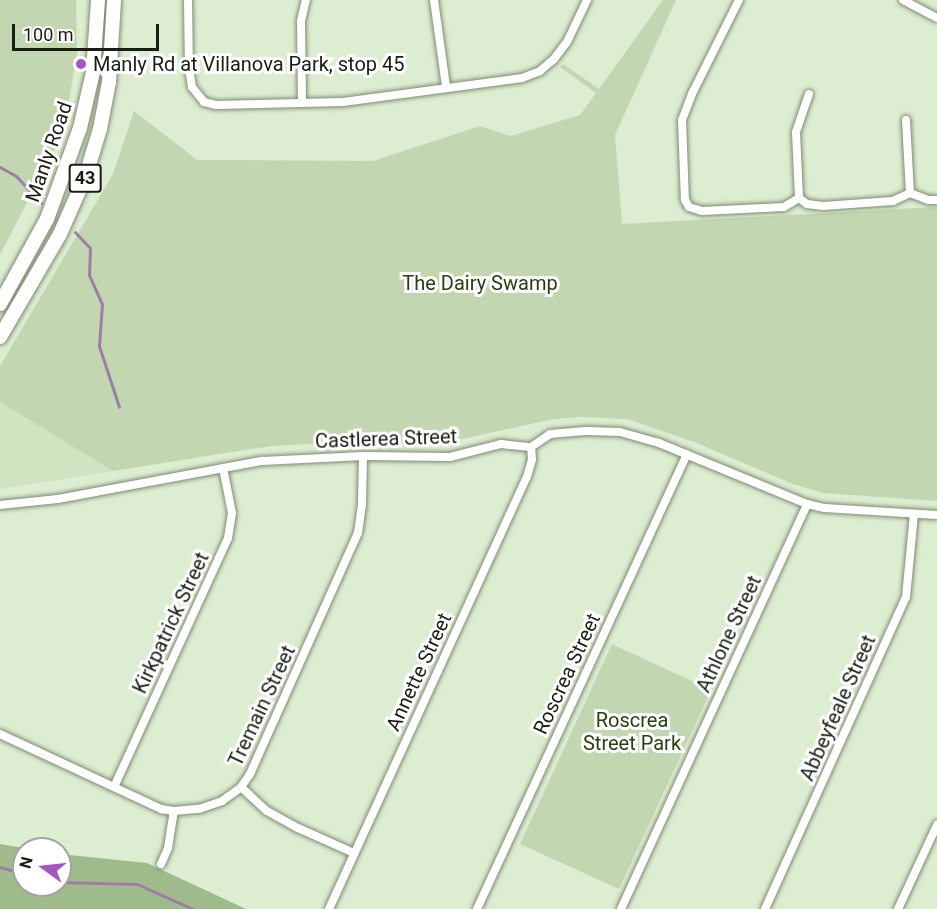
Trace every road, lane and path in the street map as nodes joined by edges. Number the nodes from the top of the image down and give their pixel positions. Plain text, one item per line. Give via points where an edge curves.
1 (98, 0) edge
2 (114, 0) edge
3 (188, 0) edge
4 (306, 0) edge
5 (434, 0) edge
6 (587, 0) edge
7 (739, 0) edge
8 (903, 0) edge
9 (937, 18) edge
10 (446, 87) junction
11 (809, 94) dead end
12 (302, 102) junction
13 (906, 120) dead end
14 (910, 193) junction
15 (799, 198) junction
16 (937, 200) edge
17 (0, 304) edge
18 (0, 337) edge
19 (531, 447) junction
20 (687, 454) junction
21 (363, 456) junction
22 (223, 468) junction
23 (807, 504) junction
24 (0, 505) edge
25 (914, 514) junction
26 (937, 516) edge
27 (0, 734) edge
28 (114, 787) junction
29 (241, 787) junction
30 (174, 811) junction
31 (937, 825) edge
32 (354, 853) junction
33 (161, 864) dead end
34 (328, 909) edge
35 (477, 909) edge
36 (621, 909) edge
37 (765, 909) edge
38 (898, 909) edge

1 - 17 main road, Manly Road / 43 via 93,72 80,128 47,219
2 - 18 main road, Manly Road / 43 via 109,82 90,164 60,234
3 - 12 street via 189,68 196,95 216,105
4 - 12 street via 301,21
5 - 10 street
6 - 10 street via 567,42 540,71 522,78
7 - 15 street via 682,120 685,200 689,207 702,210 784,207
8 - 9 street
10 - 12 street via 343,102
11 - 15 street via 796,132
13 - 14 street
14 - 15 street via 893,201 823,206 807,204
14 - 16 street
19 - 20 street via 550,434 588,430 620,432
19 - 21 street, Castlerea Street via 501,444 450,457
19 - 32 street, Annette Street via 527,477
20 - 23 street
20 - 35 street, Roscrea Street
21 - 22 street, Castlerea Street
21 - 29 street, Tremain Street via 358,533
22 - 24 street, Castlerea Street via 58,499
22 - 28 street, Kirkpatrick Street via 232,513 228,538
23 - 25 street
23 - 36 street, Athlone Street
25 - 26 street
25 - 37 street, Abbeyfeale Street via 906,597
27 - 28 street, Tremain Street
28 - 30 street, Tremain Street
29 - 30 street, Tremain Street via 222,801 199,809
29 - 32 street via 277,817
30 - 33 street
31 - 38 street
32 - 34 street, Annette Street

